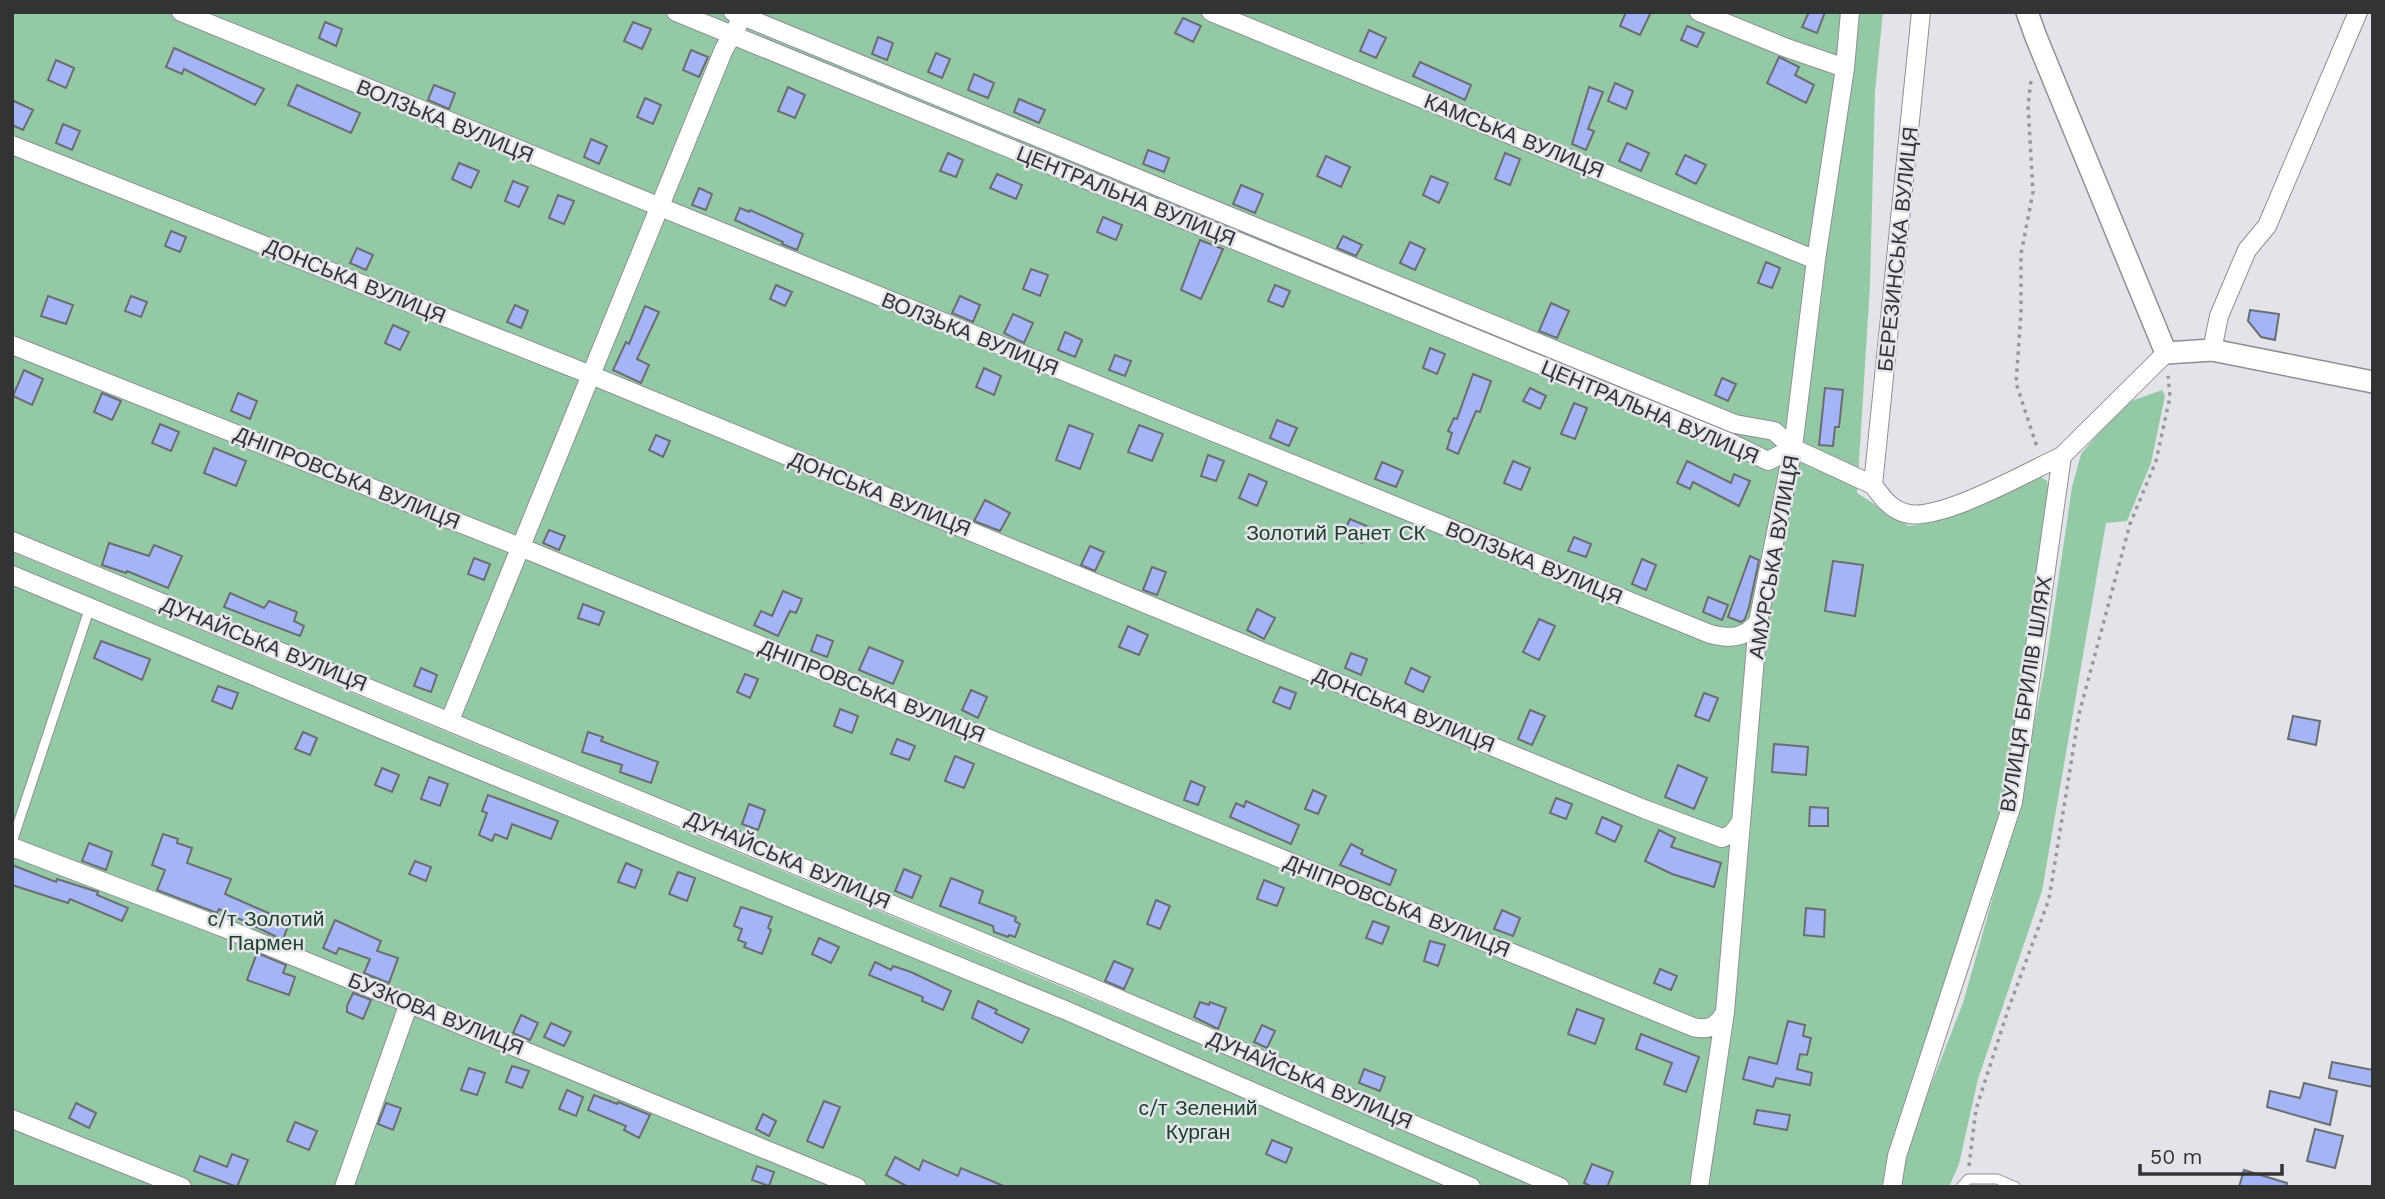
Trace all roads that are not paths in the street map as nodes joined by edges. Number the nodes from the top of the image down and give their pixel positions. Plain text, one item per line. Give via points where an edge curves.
1 (181, 12) edge
2 (676, 12) edge
3 (1211, 12) edge
4 (1699, 12) edge
5 (1850, 12) edge
6 (1921, 12) edge
7 (2027, 12) edge
8 (2041, 12) edge
9 (2358, 12) edge
10 (740, 14) edge
11 (734, 36) junction
12 (2036, 37) junction
13 (1845, 68) junction
14 (12, 145) edge
15 (659, 208) junction
16 (1816, 260) junction
17 (12, 345) edge
18 (2212, 350) junction
19 (2166, 353) junction
20 (591, 375) junction
21 (2373, 382) edge
22 (1793, 448) junction
23 (2062, 456) junction
24 (1873, 485) junction
25 (12, 541) edge
26 (520, 547) junction
27 (12, 575) edge
28 (90, 607) junction
29 (1758, 622) junction
30 (450, 720) junction
31 (1741, 822) junction
32 (12, 844) edge
33 (409, 1003) junction
34 (1725, 1012) junction
35 (13, 1122) edge
36 (1966, 1184) edge
37 (182, 1187) edge
38 (344, 1187) edge
39 (857, 1187) edge
40 (1471, 1187) edge
41 (1560, 1187) edge
42 (1699, 1187) edge
43 (1892, 1187) edge
44 (2016, 1187) edge

1 - 15 street, ВОЛЗЬКА ВУЛИЦЯ
2 - 11 street, ЦЕНТРАЛЬНА ВУЛИЦЯ
3 - 16 street, КАМСЬКА ВУЛИЦЯ
4 - 13 street
5 - 13 street, АМУРСЬКА ВУЛИЦЯ
6 - 24 street, БЕРЕЗИНСЬКА ВУЛИЦЯ
7 - 12 street
8 - 12 street
9 - 18 street via 2267,226 2242,261 2219,316
10 - 11 street
10 - 22 street, ЦЕНТРАЛЬНА ВУЛИЦЯ via 1735,424 1774,430
11 - 15 street via 724,49
11 - 22 street, ЦЕНТРАЛЬНА ВУЛИЦЯ via 1768,461
12 - 19 street
13 - 16 street, АМУРСЬКА ВУЛИЦЯ
14 - 20 street, ДОНСЬКА ВУЛИЦЯ
15 - 20 street
15 - 29 street, ВОЛЗЬКА ВУЛИЦЯ via 1710,634 1738,637
16 - 22 street, АМУРСЬКА ВУЛИЦЯ
17 - 26 street, ДНІПРОВСЬКА ВУЛИЦЯ
18 - 19 street
18 - 21 street
19 - 23 street
20 - 26 street
20 - 31 street, ДОНСЬКА ВУЛИЦЯ via 1644,809 1722,838
22 - 24 street
22 - 29 street, АМУРСЬКА ВУЛИЦЯ
23 - 24 street via 1991,491 1920,515 1894,508
23 - 43 street, ВУЛИЦЯ БРИЛІВ ШЛЯХ via 2013,802 1896,1156
25 - 30 street, ДУНАЙСЬКА ВУЛИЦЯ
26 - 30 street
26 - 34 street, ДНІПРОВСЬКА ВУЛИЦЯ via 1693,1027 1709,1028
27 - 28 street, ДУНАЙСЬКА ВУЛИЦЯ
28 - 32 lane
28 - 40 street, ДУНАЙСЬКА ВУЛИЦЯ via 1065,1010
29 - 31 street, АМУРСЬКА ВУЛИЦЯ
30 - 41 street, ДУНАЙСЬКА ВУЛИЦЯ
31 - 34 street, АМУРСЬКА ВУЛИЦЯ
32 - 33 street, БУЗКОВА ВУЛИЦЯ
33 - 38 street
33 - 39 street, БУЗКОВА ВУЛИЦЯ
34 - 42 street, АМУРСЬКА ВУЛИЦЯ
35 - 37 street
36 - 44 lane via 1997,1179

